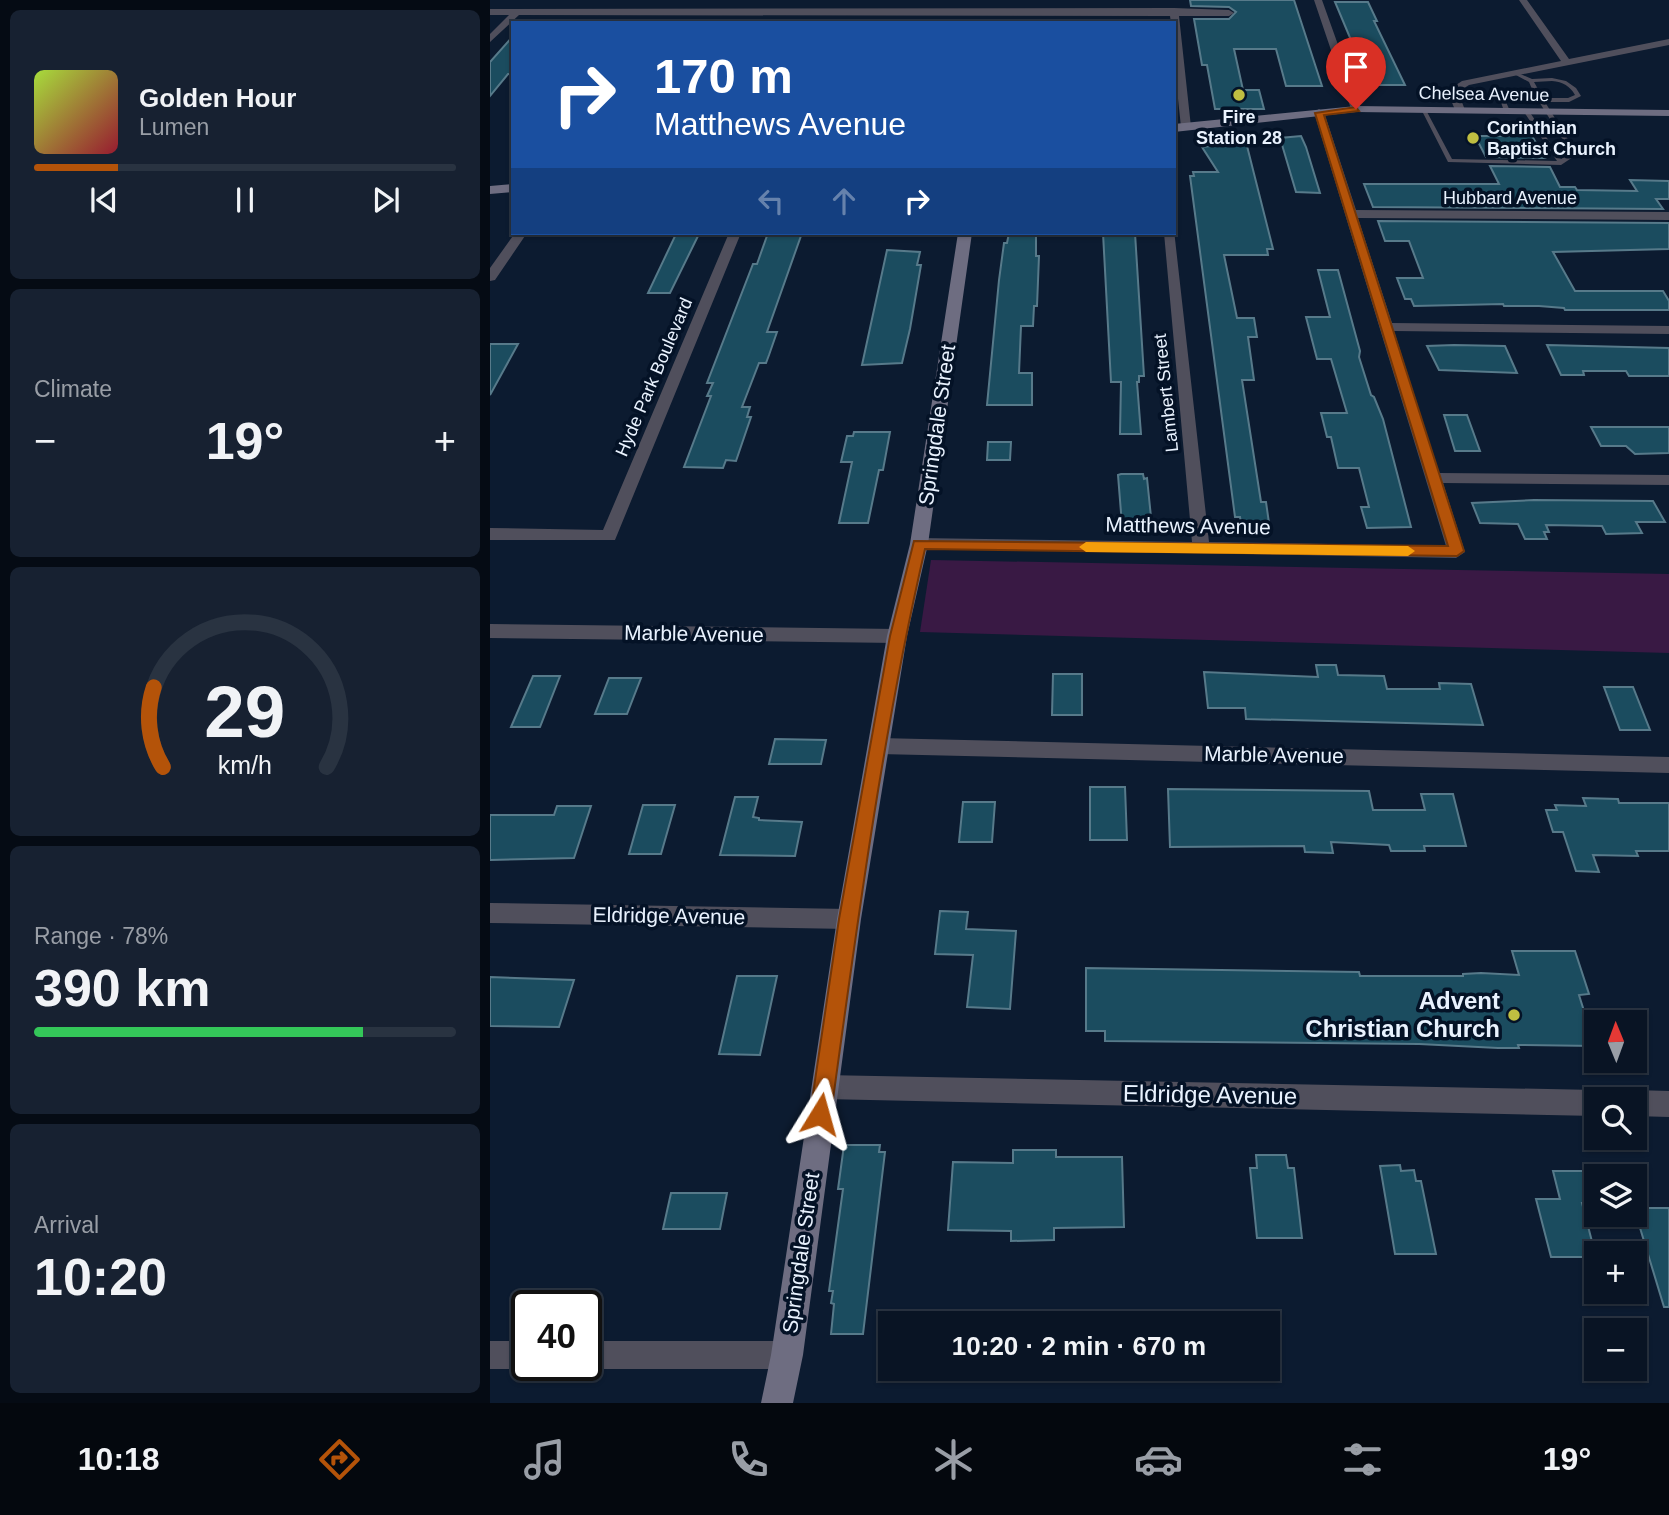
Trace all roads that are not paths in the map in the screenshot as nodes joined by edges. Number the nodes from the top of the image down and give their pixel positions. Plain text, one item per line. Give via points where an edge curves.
1 (875, 0) edge
2 (1318, 0) edge
3 (1522, 0) edge
4 (871, 11) junction
5 (1025, 11) junction
6 (1174, 11) junction
7 (490, 12) edge
8 (517, 12) junction
9 (691, 12) junction
10 (1228, 13) dead end
11 (685, 21) edge
12 (867, 21) edge
13 (1023, 21) edge
14 (1175, 21) edge
15 (490, 39) edge
16 (1669, 42) edge
17 (1176, 49) edge
18 (1567, 63) junction
19 (1516, 73) junction
20 (1531, 81) junction
21 (1535, 90) junction
22 (1541, 100) junction
23 (1179, 106) edge
24 (1356, 109) junction
25 (1423, 110) junction
26 (1460, 110) junction
27 (1507, 111) junction
28 (1527, 112) junction
29 (1549, 112) junction
30 (1319, 113) junction
31 (1668, 114) edge
32 (1180, 128) edge
33 (1560, 162) junction
34 (511, 188) edge
35 (490, 190) edge
36 (1351, 214) junction
37 (1669, 216) edge
38 (520, 235) edge
39 (734, 235) edge
40 (965, 235) edge
41 (1170, 235) edge
42 (490, 277) edge
43 (1387, 327) junction
44 (1669, 330) edge
45 (1435, 478) junction
46 (1669, 480) edge
47 (490, 534) edge
48 (919, 544) junction
49 (1201, 549) junction
50 (490, 631) edge
51 (897, 636) junction
52 (879, 746) junction
53 (1669, 765) edge
54 (490, 913) edge
55 (849, 919) junction
56 (824, 1087) junction
57 (1584, 1103) edge
58 (1647, 1104) edge
59 (1669, 1104) edge
60 (490, 1355) edge
61 (511, 1355) edge
62 (602, 1355) edge
63 (787, 1355) junction
64 (778, 1403) edge

1 - 4 street
2 - 24 street
3 - 18 street
4 - 5 street
4 - 9 street
4 - 12 street
5 - 6 street
5 - 13 street
6 - 10 street
6 - 14 street
7 - 8 street
8 - 9 street
8 - 15 street
9 - 11 street
16 - 18 street
17 - 23 street
18 - 19 street
19 - 20 lane
19 - 26 street via 1466,83 1452,91
20 - 21 lane
20 - 22 lane via 1564,81 1578,96
21 - 22 lane
21 - 27 lane via 1499,92
22 - 29 lane
23 - 32 street
24 - 25 street, Chelsea Avenue
24 - 30 street, Chelsea Avenue
25 - 26 street, Chelsea Avenue
25 - 33 lane via 1450,161
26 - 27 street, Chelsea Avenue
27 - 28 street, Chelsea Avenue
28 - 29 street, Chelsea Avenue
28 - 33 lane
29 - 31 street, Chelsea Avenue
29 - 33 lane via 1574,154
30 - 32 street, Chelsea Avenue
30 - 36 street
34 - 35 street
36 - 37 street, Hubbard Avenue
36 - 43 street
38 - 42 street
39 - 47 street, Hyde Park Boulevard via 609,536
40 - 48 street, Springdale Street
41 - 49 street, Lambert Street
43 - 44 street
43 - 45 street
45 - 46 street
45 - 49 street, Matthews Avenue via 1457,551
48 - 49 street, Matthews Avenue
48 - 51 street, Springdale Street
50 - 51 street, Marble Avenue
51 - 52 street, Springdale Street
52 - 53 street, Marble Avenue
52 - 55 street, Springdale Street
54 - 55 street, Eldridge Avenue
55 - 56 street, Springdale Street
56 - 57 street, Eldridge Avenue
56 - 63 street, Springdale Street
58 - 59 street
60 - 61 street
62 - 63 street
63 - 64 street, Springdale Street

